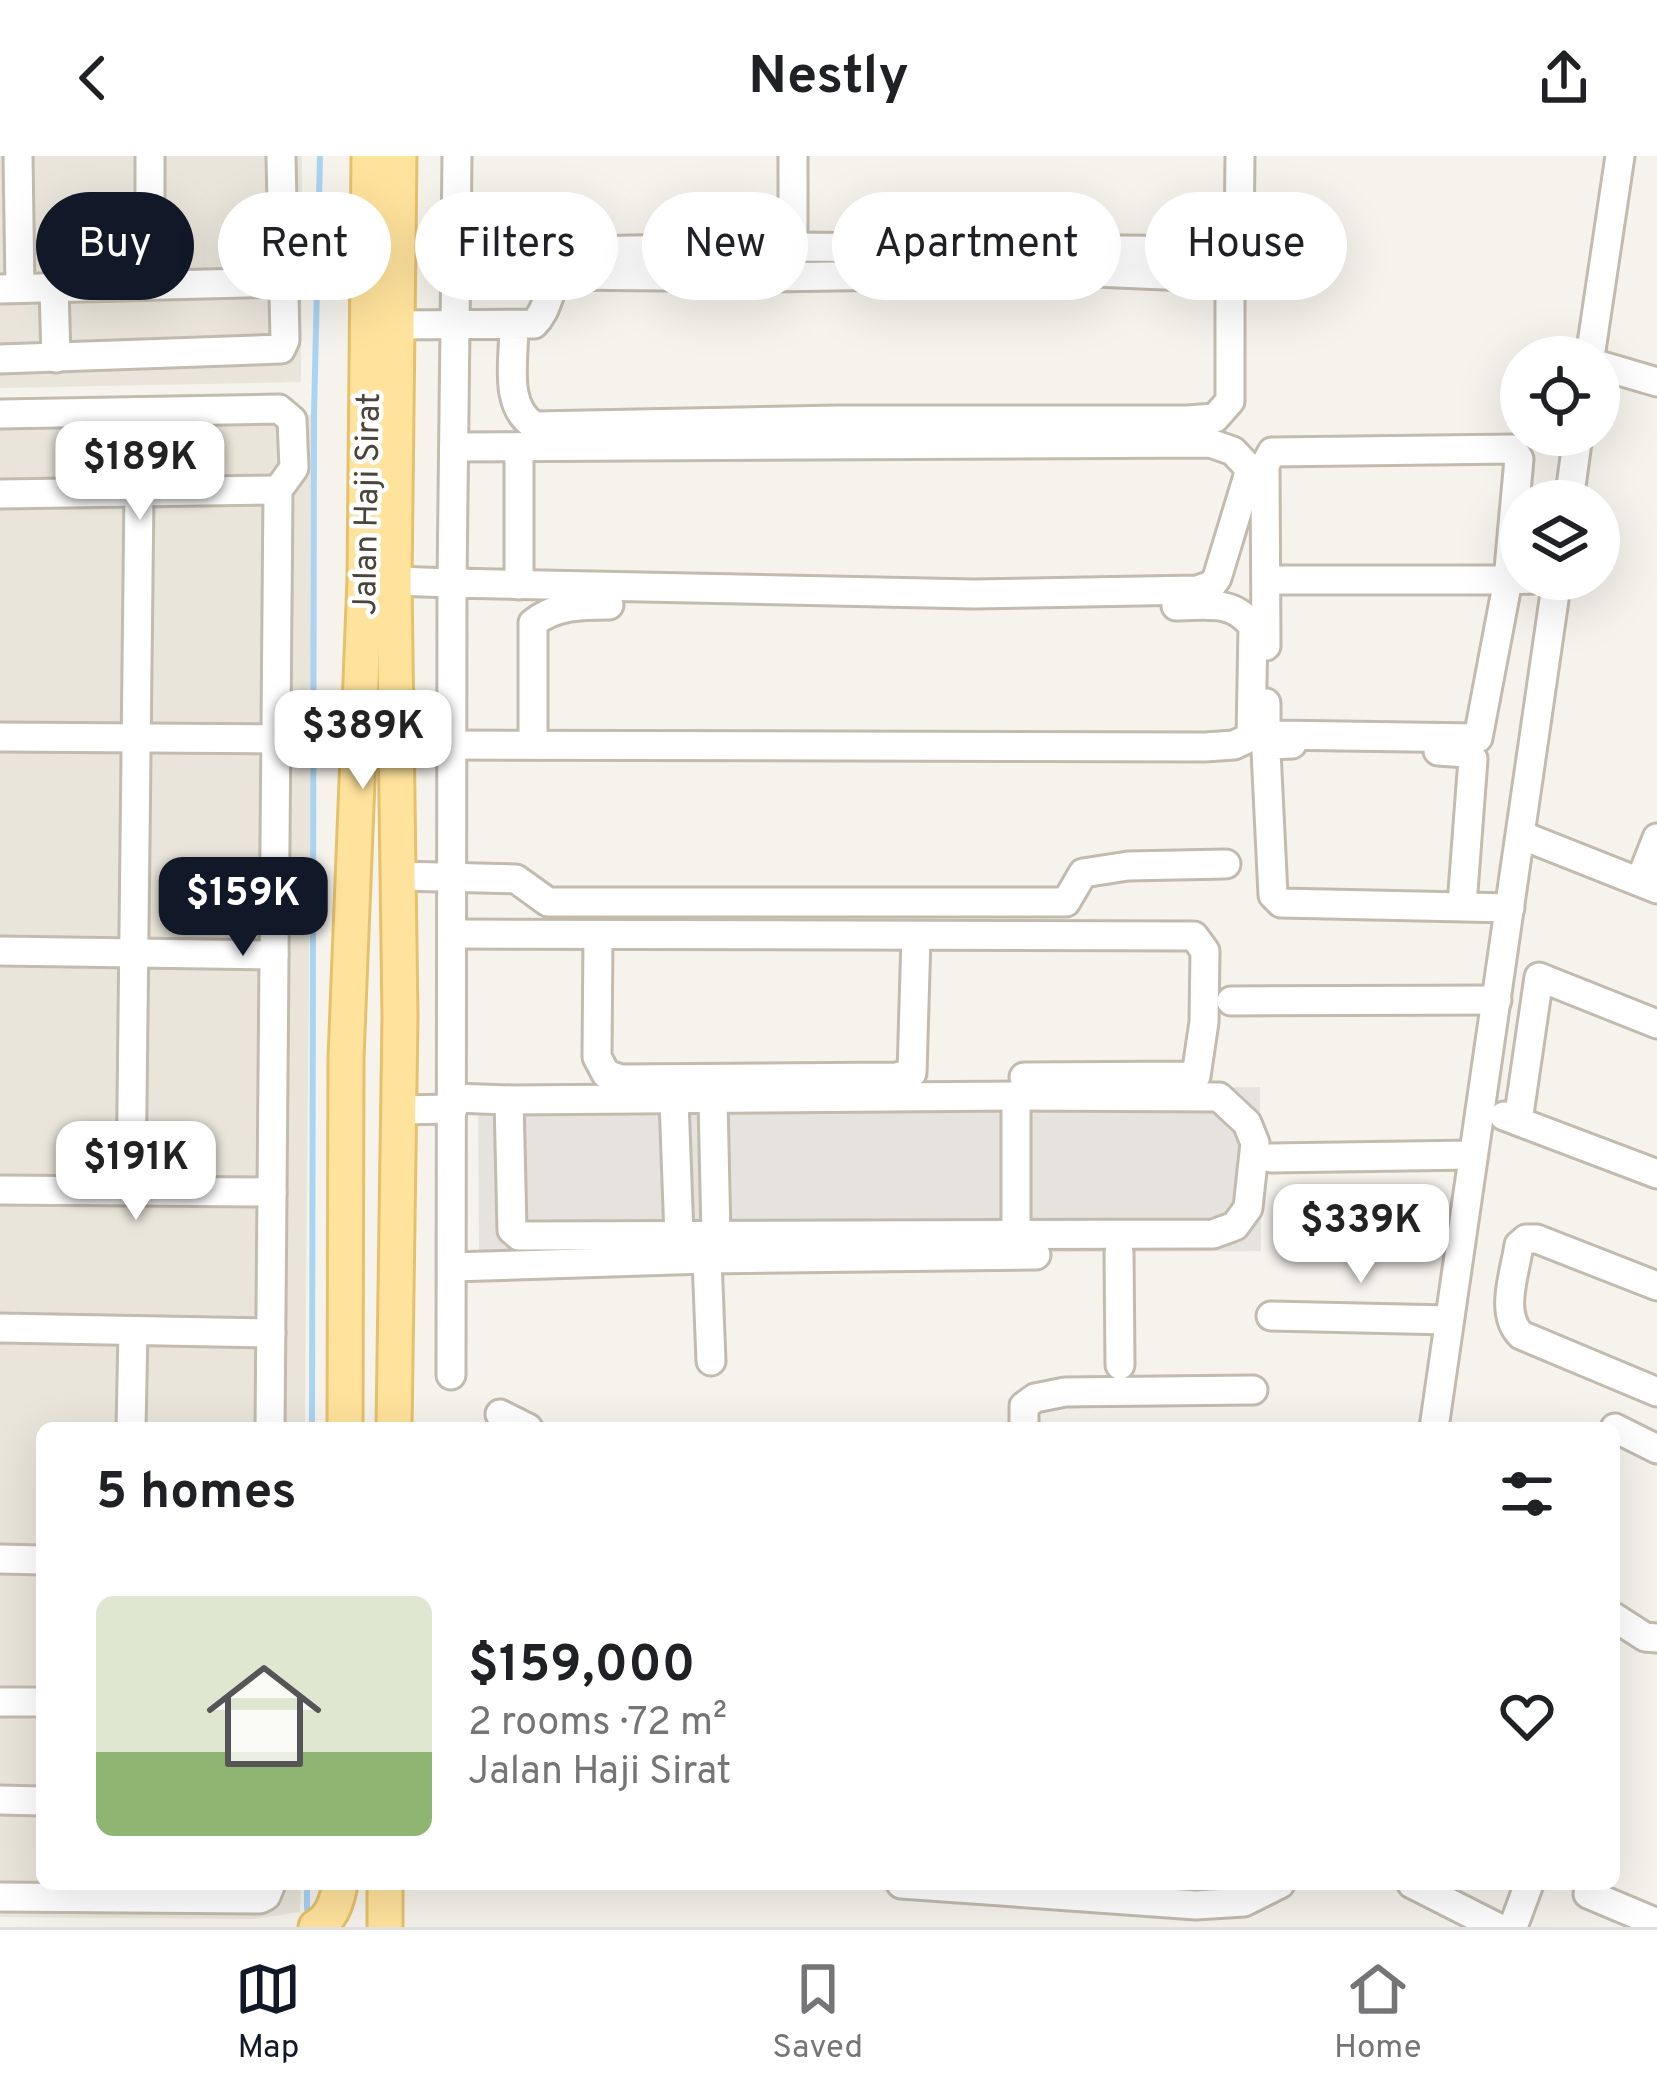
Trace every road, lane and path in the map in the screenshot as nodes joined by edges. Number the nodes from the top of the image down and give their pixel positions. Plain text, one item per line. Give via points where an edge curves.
1 (18, 156) edge
2 (150, 156) edge
3 (281, 156) edge
4 (369, 156) edge
5 (399, 156) edge
6 (457, 156) edge
7 (793, 156) edge
8 (1240, 156) edge
9 (1620, 156) edge
10 (150, 192) edge
11 (281, 192) edge
12 (457, 192) edge
13 (793, 192) edge
14 (808, 247) edge
15 (10, 289) edge
16 (54, 300) edge
17 (283, 300) edge
18 (455, 300) edge
19 (397, 326) junction
20 (514, 326) junction
21 (455, 328) junction
22 (1593, 336) edge
23 (56, 358) junction
24 (0, 359) edge
25 (1620, 371) edge
26 (1657, 382) edge
27 (0, 414) edge
28 (519, 446) junction
29 (454, 447) junction
30 (1520, 480) edge
31 (278, 490) junction
32 (140, 491) junction
33 (0, 494) edge
34 (1500, 579) edge
35 (1267, 580) junction
36 (394, 581) junction
37 (452, 583) junction
38 (519, 585) junction
39 (1519, 600) edge
40 (1554, 600) edge
41 (0, 737) edge
42 (136, 738) junction
43 (276, 739) junction
44 (533, 744) junction
45 (453, 745) junction
46 (1521, 835) junction
47 (1657, 838) edge
48 (1226, 864) dead end
49 (454, 875) junction
50 (399, 876) junction
51 (1648, 885) edge
52 (1462, 905) junction
53 (1510, 908) junction
54 (454, 934) junction
55 (598, 935) junction
56 (916, 937) junction
57 (0, 951) edge
58 (134, 953) junction
59 (274, 955) junction
60 (1232, 1000) dead end
61 (1497, 1000) junction
62 (400, 1017) junction
63 (1657, 1024) edge
64 (346, 1058) junction
65 (1020, 1087) junction
66 (509, 1100) junction
67 (674, 1100) junction
68 (713, 1100) junction
69 (453, 1103) junction
70 (398, 1109) junction
71 (1483, 1110) junction
72 (1518, 1120) junction
73 (1473, 1155) junction
74 (1270, 1158) dead end
75 (1657, 1174) edge
76 (0, 1190) edge
77 (131, 1191) junction
78 (272, 1192) junction
79 (679, 1236) junction
80 (712, 1247) junction
81 (1201, 1251) dead end
82 (1119, 1253) junction
83 (1007, 1256) junction
84 (452, 1267) junction
85 (1657, 1286) edge
86 (1271, 1316) dead end
87 (1449, 1320) junction
88 (0, 1328) edge
89 (133, 1330) junction
90 (271, 1333) junction
91 (711, 1360) dead end
92 (1120, 1365) dead end
93 (394, 1374) junction
94 (452, 1375) dead end
95 (345, 1380) junction
96 (1253, 1390) dead end
97 (1657, 1392) edge
98 (500, 1414) dead end
99 (131, 1422) edge
100 (270, 1422) edge
101 (345, 1422) edge
102 (394, 1422) edge
103 (516, 1422) edge
104 (1024, 1422) edge
105 (1435, 1422) edge
106 (1620, 1430) edge
107 (1657, 1449) edge
108 (0, 1559) edge
109 (36, 1560) edge
110 (1620, 1621) edge
111 (1657, 1637) edge
112 (0, 1702) edge
113 (36, 1702) edge
114 (0, 1800) edge
115 (36, 1801) edge
116 (268, 1890) edge
117 (339, 1890) edge
118 (352, 1890) edge
119 (385, 1890) edge
120 (985, 1890) edge
121 (1268, 1890) edge
122 (1424, 1890) edge
123 (1527, 1890) edge
124 (70, 1891) edge
125 (234, 1891) edge
126 (148, 1892) edge
127 (1588, 1894) dead end
128 (0, 1897) edge
129 (1657, 1923) edge
130 (316, 1927) edge
131 (352, 1927) edge
132 (385, 1927) edge
133 (1497, 1927) edge
134 (1513, 1927) edge

1 - 15 street
2 - 10 street
3 - 11 street
4 - 64 main road, Jalan Haji Sirat via 365,580
5 - 19 main road, Jalan Haji Sirat
6 - 12 street
7 - 13 street
8 - 14 street via 1239,243 1227,251
9 - 22 street
16 - 23 street
17 - 23 street via 285,340 275,351
18 - 21 street
19 - 21 street
19 - 36 main road, Jalan Haji Sirat
20 - 20 street via 544,314 560,275 1209,277 1230,289 1230,400 1215,418 1187,421 535,426 515,406
20 - 21 street
21 - 29 street
23 - 24 street
25 - 26 street
27 - 31 street via 279,409 292,420 294,468
28 - 29 street
28 - 38 street
28 - 38 street via 1210,442 1233,451 1248,476 1217,578 1198,590
29 - 37 street
30 - 35 street via 1519,459 1503,447 1272,452 1265,465
31 - 32 street
31 - 43 street
32 - 33 street
32 - 42 street
34 - 35 street
35 - 39 street via 1268,733 1472,739 1482,732
36 - 37 street
36 - 50 main road, Jalan Haji Sirat
37 - 38 street
37 - 45 street
40 - 46 street
41 - 42 street
42 - 43 street
42 - 58 street
43 - 59 street
44 - 44 street via 533,623 580,604 1232,606 1253,627 1251,737 1234,745
44 - 45 street
45 - 49 street
46 - 51 street
46 - 53 street
47 - 51 street
48 - 49 street via 1083,873 1066,902 566,903 548,902 516,879
49 - 50 street
49 - 54 street
50 - 62 main road, Jalan Haji Sirat
52 - 52 street via 1281,904 1273,895 1267,746 1472,755
52 - 53 street
53 - 61 street
54 - 55 street
54 - 69 street
55 - 56 street
55 - 56 street via 597,1057 606,1074 621,1079 912,1073
56 - 65 street via 1176,933 1194,936 1205,951 1196,1076
57 - 58 street
58 - 59 street
58 - 77 street
59 - 78 street
60 - 61 street
61 - 71 street
62 - 64 main road via 386,1123 370,1147 355,1127
62 - 70 main road, Jalan Haji Sirat
63 - 72 street via 1539,977
64 - 95 main road, Jalan Haji Sirat
65 - 68 street
65 - 83 street
65 - 83 street via 1219,1097 1247,1123 1255,1143 1248,1208 1235,1226
66 - 67 street
66 - 69 street
66 - 79 street via 508,1196 519,1236
67 - 68 street
67 - 79 street
68 - 80 street
69 - 70 street
69 - 84 street
70 - 93 main road, Jalan Haji Sirat
71 - 72 street
71 - 73 street
72 - 75 street
73 - 74 street
73 - 87 street
76 - 77 street
77 - 78 street
78 - 90 street
79 - 80 street
80 - 83 street
80 - 84 street
80 - 91 street
81 - 82 street
82 - 83 street
82 - 92 street
84 - 94 street
85 - 97 street via 1526,1239 1508,1311 1520,1335
86 - 87 street
87 - 105 street
88 - 89 street
89 - 90 street
89 - 99 street
90 - 100 street
93 - 95 main road via 387,1293 370,1268 357,1282
93 - 102 main road, Jalan Haji Sirat
95 - 101 main road, Jalan Haji Sirat
96 - 104 street via 1065,1392 1024,1406
98 - 103 street
106 - 107 street
108 - 109 street
110 - 111 street
112 - 113 street
114 - 115 street
116 - 125 street via 260,1899
117 - 130 main road
118 - 131 main road
119 - 132 main road
120 - 121 street via 1196,1905 1244,1902
122 - 133 street
123 - 134 street
124 - 126 street
124 - 128 street
125 - 126 street
127 - 129 street

